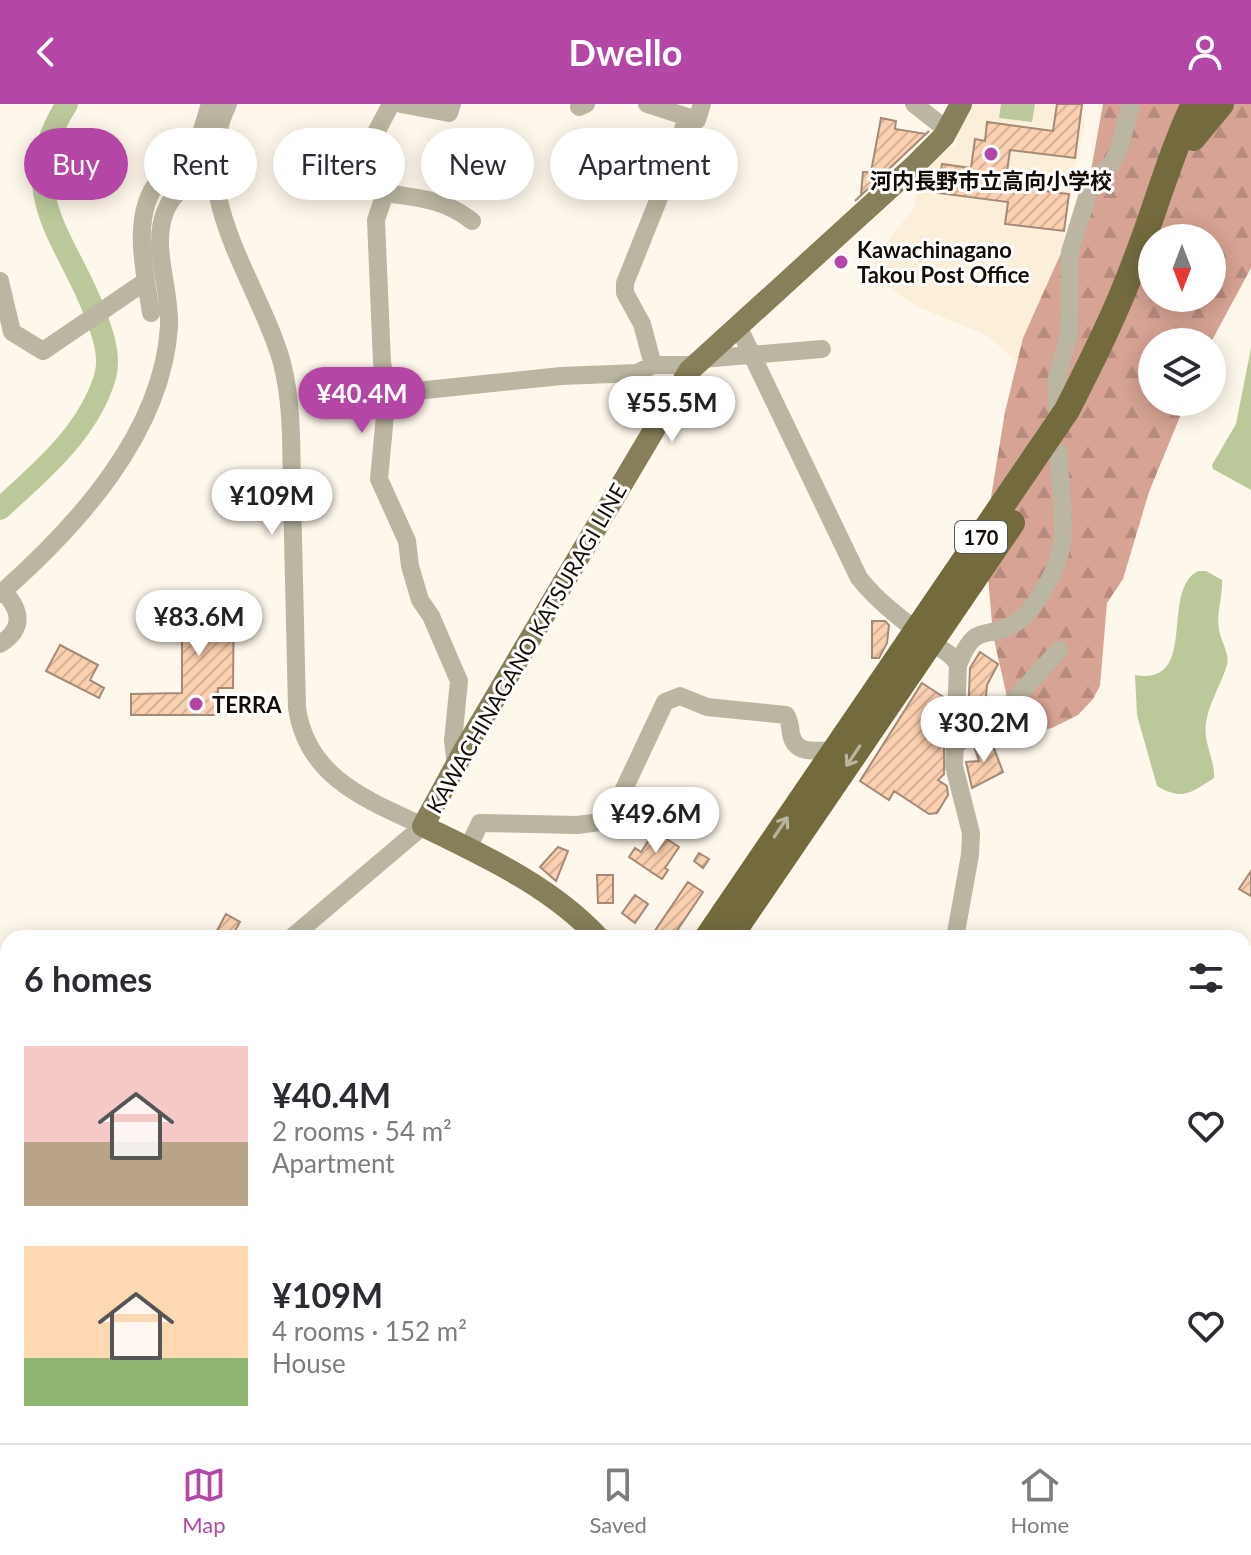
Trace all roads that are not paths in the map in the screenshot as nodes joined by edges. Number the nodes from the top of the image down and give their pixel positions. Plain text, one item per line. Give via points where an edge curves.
1 (210, 104) edge
2 (228, 104) edge
3 (391, 104) edge
4 (401, 104) edge
5 (452, 104) edge
6 (647, 104) edge
7 (702, 104) edge
8 (914, 104) edge
9 (961, 104) edge
10 (1131, 104) edge
11 (1188, 104) edge
12 (1194, 104) edge
13 (1209, 104) edge
14 (1221, 104) edge
15 (687, 118) junction
16 (220, 128) edge
17 (378, 128) edge
18 (947, 130) junction
19 (1187, 136) junction
20 (405, 196) edge
21 (172, 200) edge
22 (219, 200) edge
23 (383, 200) edge
24 (472, 221) dead end
25 (1163, 224) edge
26 (0, 281) edge
27 (146, 281) junction
28 (1138, 293) edge
29 (151, 313) dead end
30 (738, 326) junction
31 (6, 336) edge
32 (822, 349) dead end
33 (753, 356) junction
34 (699, 362) junction
35 (653, 365) junction
36 (387, 394) junction
37 (1059, 424) junction
38 (1059, 453) junction
39 (2, 593) edge
40 (924, 636) junction
41 (0, 644) edge
42 (1059, 650) dead end
43 (958, 665) junction
44 (955, 746) junction
45 (833, 750) junction
46 (456, 765) junction
47 (423, 826) junction
48 (468, 848) junction
49 (300, 930) edge
50 (590, 930) edge
51 (712, 930) edge
52 (734, 930) edge
53 (956, 930) edge

1 - 27 street via 197,142 147,200
2 - 16 street
3 - 17 street
4 - 5 street via 449,113
6 - 15 street
7 - 15 street via 697,120
8 - 18 street
9 - 18 main road, KAWACHINAGANO KATSURAGI LINE
10 - 37 street via 1113,162 1091,184 1070,252 1069,334 1055,396
11 - 19 highway
12 - 19 highway, 170
13 - 19 highway, 170
14 - 19 highway
15 - 35 street via 625,283
18 - 30 main road, KAWACHINAGANO KATSURAGI LINE
19 - 25 highway, 170
19 - 37 highway, 170 via 1099,348
20 - 24 street via 453,207
21 - 39 street via 160,236 169,334 155,390 134,436 88,507
22 - 47 street via 273,334 287,393 300,728 325,769 366,799
23 - 36 street via 376,220
26 - 31 street
27 - 29 street
27 - 31 street via 43,351
28 - 38 highway, 170 via 1113,353
30 - 33 street
30 - 34 main road, KAWACHINAGANO KATSURAGI LINE
32 - 33 street
33 - 34 street
33 - 40 street via 859,578 874,597
34 - 35 street
34 - 46 main road, KAWACHINAGANO KATSURAGI LINE
35 - 36 street via 637,373
36 - 46 street via 379,479 407,541 420,600 459,681
37 - 40 highway, 170
38 - 40 highway, 170
38 - 43 street via 1065,521 1059,563 1022,618 981,632
39 - 41 street via 19,614
40 - 43 street via 952,654
40 - 45 highway, 170
40 -> 52 highway, 170
42 - 44 street via 1013,701
43 - 44 street
44 - 53 street via 954,766 971,833
45 - 48 street via 796,746 786,715 707,707 680,696 665,702 609,821 480,823
51 -> 45 highway, 170
46 - 47 main road, KAWACHINAGANO KATSURAGI LINE
47 - 48 main road, KAWACHINAGANO KATSURAGI LINE
47 - 49 street
48 - 50 main road, KAWACHINAGANO KATSURAGI LINE via 551,896

